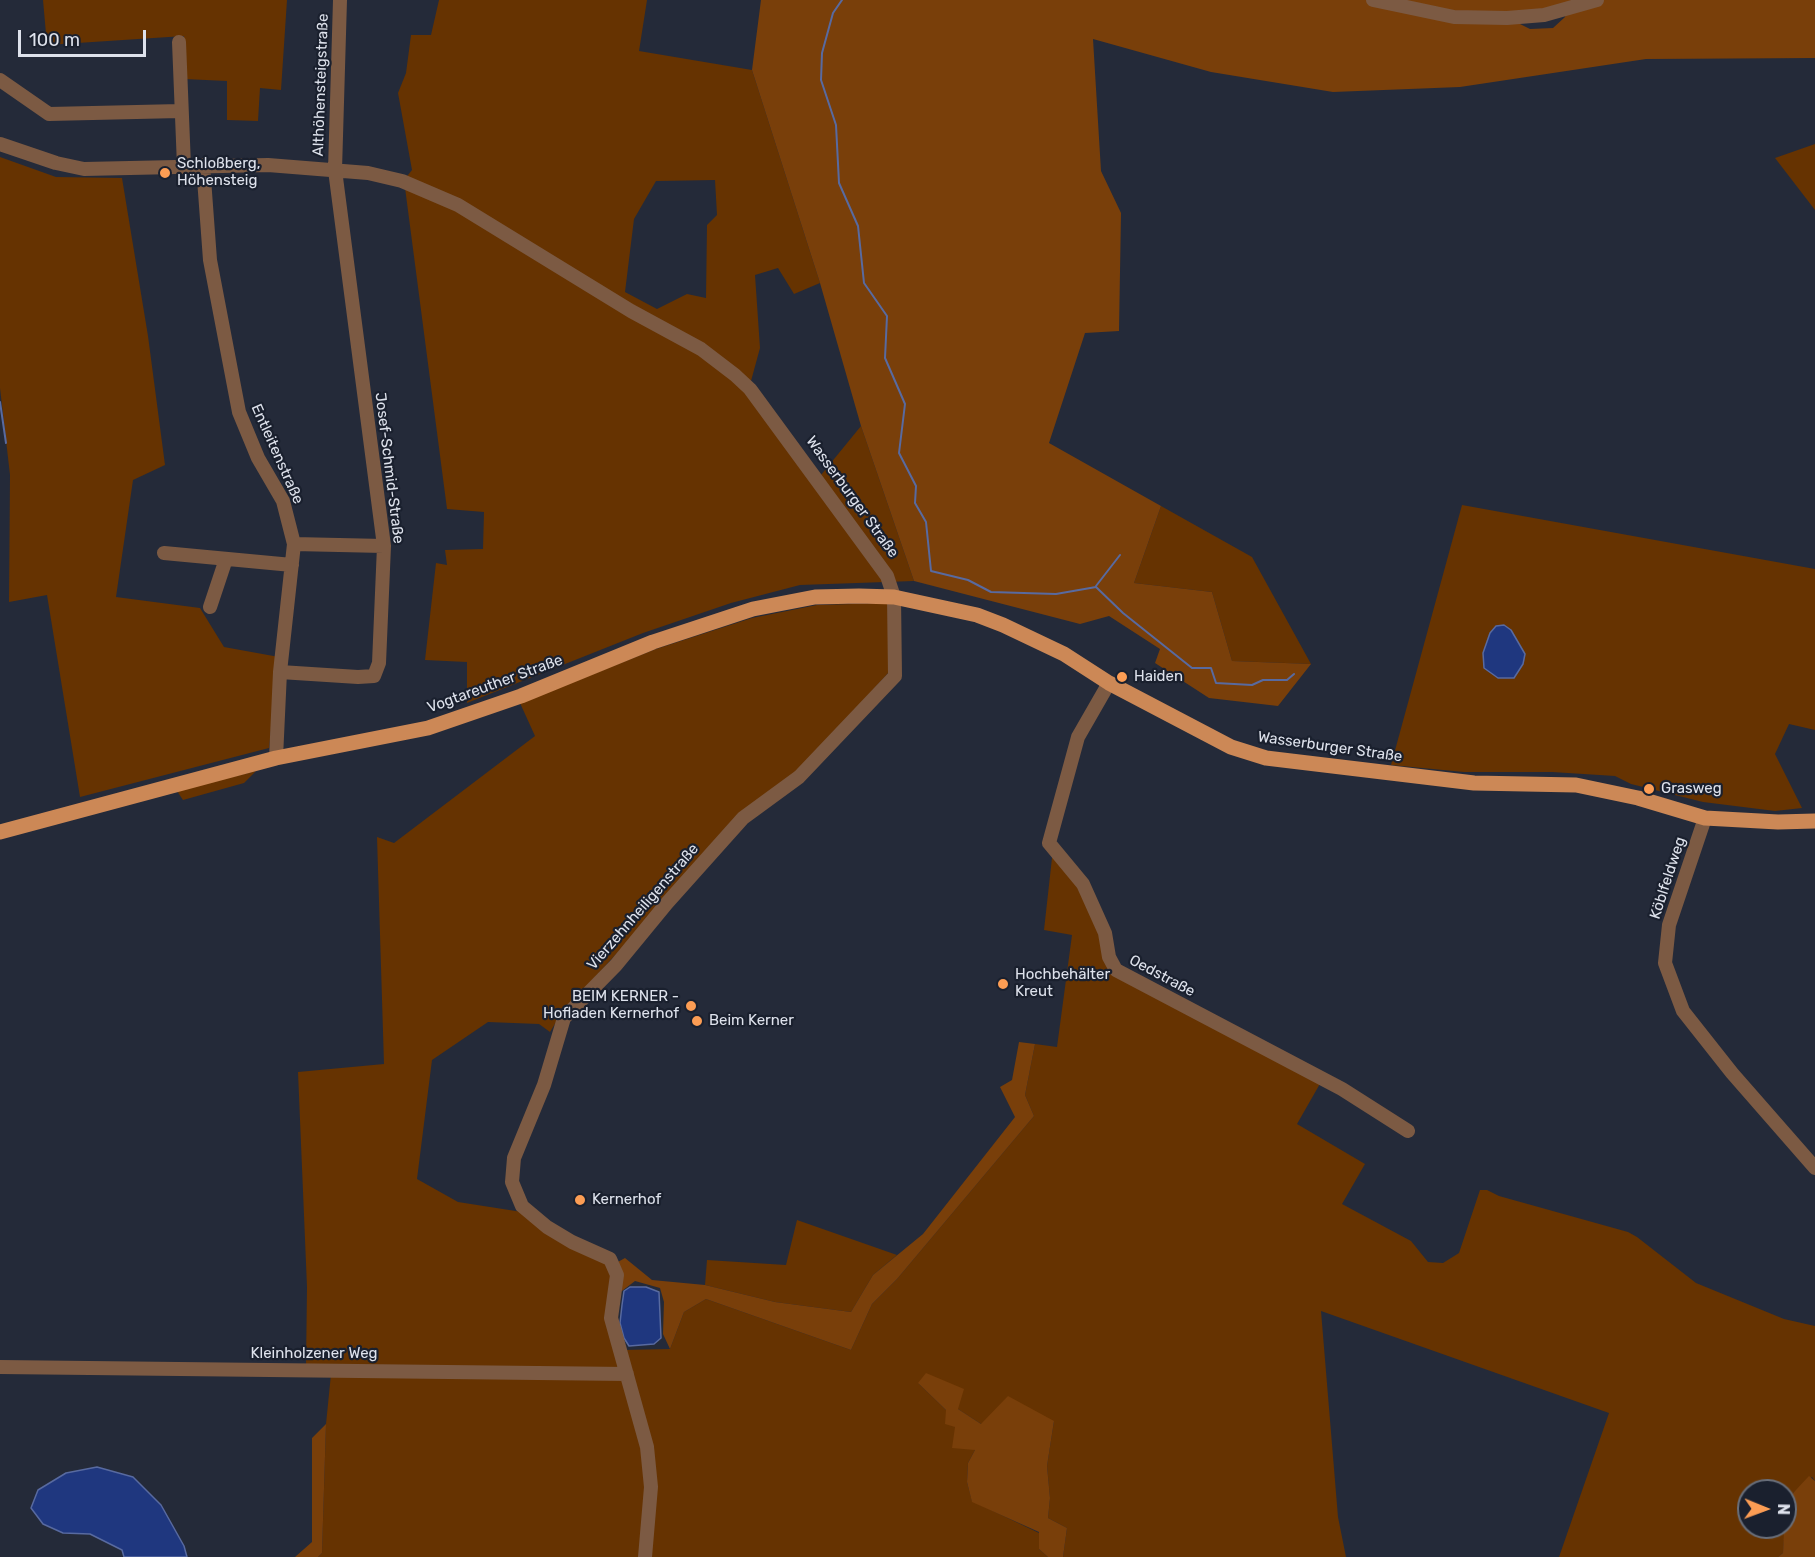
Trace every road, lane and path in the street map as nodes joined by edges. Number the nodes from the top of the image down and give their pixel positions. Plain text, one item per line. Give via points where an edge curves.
1 (340, 0) edge
2 (1373, 0) edge
3 (1598, 0) edge
4 (179, 42) dead end
5 (0, 80) edge
6 (180, 111) junction
7 (0, 144) edge
8 (203, 165) junction
9 (184, 166) junction
10 (335, 170) junction
11 (294, 544) junction
12 (384, 546) junction
13 (164, 553) dead end
14 (226, 559) junction
15 (292, 565) junction
16 (894, 597) junction
17 (210, 607) dead end
18 (280, 672) junction
19 (1109, 683) junction
20 (276, 758) junction
21 (1706, 818) junction
22 (1815, 822) edge
23 (0, 832) edge
24 (1408, 1131) dead end
25 (1815, 1168) edge
26 (0, 1367) edge
27 (627, 1374) junction
28 (645, 1557) edge

1 - 10 street, Althöhensteigstraße
2 - 3 street via 1454,16 1507,18 1544,15
4 - 6 street
5 - 6 street via 49,114
6 - 9 street
7 - 9 street, Wasserburger Straße via 84,169
8 - 9 street, Wasserburger Straße
8 - 10 street, Wasserburger Straße
8 - 11 street, Entleitenstraße via 210,260 239,412 258,458 283,501
10 - 12 street, Josef-Schmid-Straße
10 - 16 street, Wasserburger Straße via 402,181 458,205 701,349 750,389 881,566
11 - 12 street
11 - 15 street, Entleitenstraße
12 - 18 street, Josef-Schmid-Straße via 379,663 374,676
13 - 14 street
14 - 15 street
14 - 17 street
15 - 18 street, Entleitenstraße
16 - 19 main road, Wasserburger Straße via 977,615 1003,625 1064,654
16 - 20 main road, Vogtareuther Straße via 815,597 753,609 654,642 449,722
16 - 27 street, Vierzehnheiligenstraße via 895,676 799,777 743,818 616,965 564,1018 544,1085 514,1158 512,1182 522,1206 572,1242 610,1258 617,1275 611,1318
18 - 20 street, Entleitenstraße
19 - 21 main road, Wasserburger Straße via 1231,747 1266,758 1474,783 1576,785
19 - 24 street, Oedstraße via 1078,738 1049,843 1083,884 1116,970 1342,1089
20 - 23 main road, Vogtareuther Straße
21 - 22 main road, Wasserburger Straße
21 - 25 street, Köblfeldweg via 1669,925 1665,963 1683,1011
26 - 27 street, Kleinholzener Weg
27 - 28 street, Vierzehnheiligenstraße via 647,1447 650,1477

